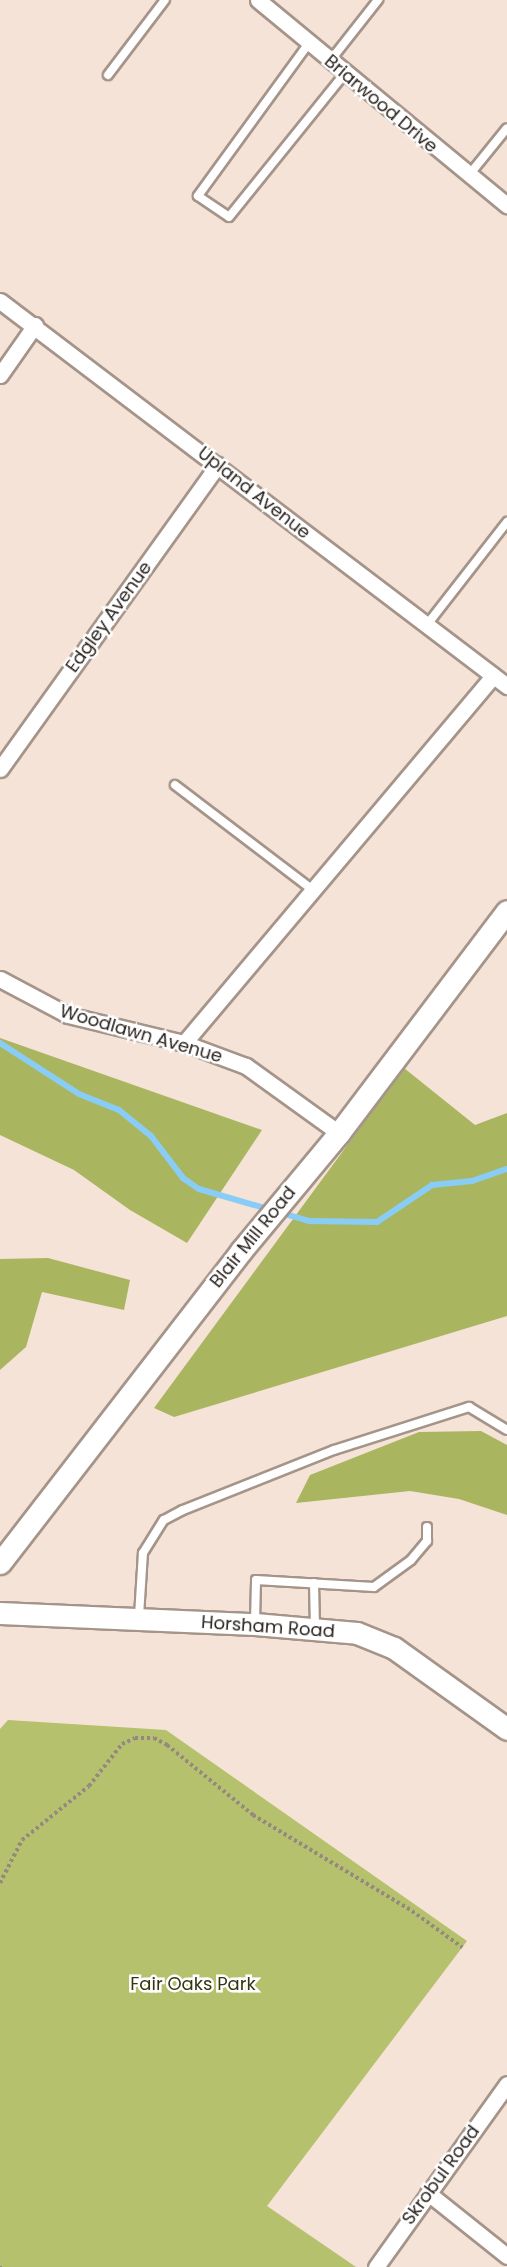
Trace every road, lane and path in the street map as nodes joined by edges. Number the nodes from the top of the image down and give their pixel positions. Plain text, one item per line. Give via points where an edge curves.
1 (165, 0) edge
2 (258, 0) edge
3 (378, 0) edge
4 (309, 43) junction
5 (330, 61) junction
6 (345, 73) junction
7 (108, 75) dead end
8 (507, 128) edge
9 (468, 176) junction
10 (507, 205) edge
11 (0, 301) edge
12 (35, 325) junction
13 (0, 375) edge
14 (218, 465) junction
15 (507, 522) edge
16 (426, 626) junction
17 (493, 676) junction
18 (507, 686) edge
19 (0, 769) edge
20 (175, 785) dead end
21 (313, 890) junction
22 (507, 910) edge
23 (0, 979) edge
24 (184, 1043) junction
25 (339, 1133) junction
26 (507, 1430) edge
27 (427, 1527) dead end
28 (0, 1563) edge
29 (314, 1583) junction
30 (0, 1613) edge
31 (139, 1620) junction
32 (255, 1624) junction
33 (315, 1628) junction
34 (507, 1729) edge
35 (0, 1883) edge
36 (462, 1947) dead end
37 (507, 2084) edge
38 (428, 2193) junction
39 (507, 2256) edge
40 (376, 2267) edge

1 - 7 lane
2 - 4 street, Briarwood Drive
3 - 5 lane
4 - 5 street, Briarwood Drive
4 - 6 lane via 198,196 229,217
5 - 6 street, Briarwood Drive
6 - 9 street, Briarwood Drive
8 - 9 lane
9 - 10 street, Briarwood Drive
11 - 12 street, Upland Avenue
12 - 13 street
12 - 14 street, Upland Avenue
14 - 16 street, Upland Avenue
14 - 19 street, Edgley Avenue
15 - 16 lane
16 - 17 street, Upland Avenue
17 - 18 street, Upland Avenue
17 - 21 street
20 - 21 lane
21 - 24 street
22 - 25 main road, Blair Mill Road
23 - 24 street, Woodlawn Avenue via 68,1015
24 - 25 street, Woodlawn Avenue via 246,1066
25 - 28 main road, Blair Mill Road via 241,1251
26 - 31 lane via 469,1407 334,1450 183,1510 164,1520 143,1553
27 - 29 lane via 427,1541 411,1560 374,1587
29 - 32 lane via 256,1580
29 - 33 lane
30 - 31 main road, Horsham Road
31 - 32 main road, Horsham Road
32 - 33 main road, Horsham Road
33 - 34 main road, Horsham Road via 357,1633 394,1648
35 - 36 path via 21,1840 88,1786 122,1744 135,1738 154,1738 253,1815 412,1911
37 - 38 street, Skrobul Road
38 - 39 street
38 - 40 street, Skrobul Road

